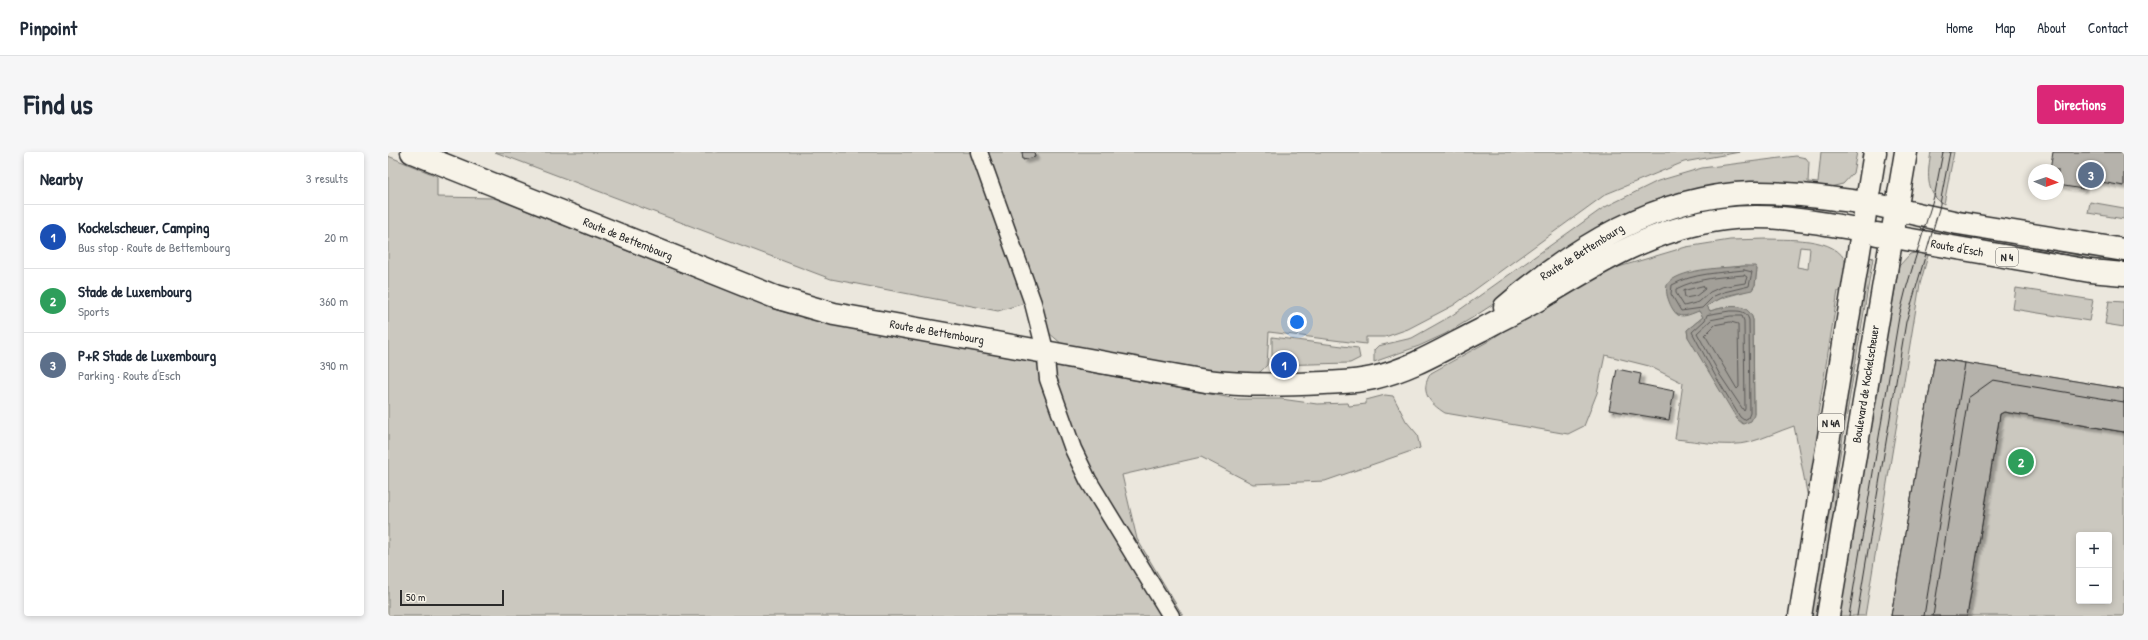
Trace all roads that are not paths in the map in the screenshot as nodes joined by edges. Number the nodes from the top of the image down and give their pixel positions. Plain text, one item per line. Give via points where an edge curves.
1 (412, 152) edge
2 (979, 152) edge
3 (1875, 152) edge
4 (1906, 152) edge
5 (1866, 203) junction
6 (1895, 208) junction
7 (1862, 230) junction
8 (1890, 236) junction
9 (2124, 250) edge
10 (2124, 274) edge
11 (1479, 330) junction
12 (1045, 350) junction
13 (1171, 616) edge
14 (1800, 616) edge
15 (1828, 616) edge

1 - 12 main road, Route de Bettembourg via 775,297 834,314
2 - 12 street via 1033,303
3 - 5 main road
4 - 6 main road, Boulevard de Kockelscheuer
5 - 6 main road, Route d'Esch / N 4
5 - 7 main road
5 - 11 main road, Route de Bettembourg via 1807,195 1750,193 1686,203 1649,214 1615,230 1557,266
6 - 8 main road, Boulevard de Kockelscheuer
6 - 9 main road, Route d'Esch / N 4 via 1958,224
7 - 8 main road, Route d'Esch / N 4
7 - 11 main road, Route de Bettembourg via 1789,218 1725,219 1700,223 1646,239
7 - 14 main road, N 4A
8 - 10 main road, Route d'Esch / N 4 via 2090,271
8 - 15 main road, Boulevard de Kockelscheuer / N 4A
11 - 12 main road, Route de Bettembourg via 1426,359 1374,378 1276,386 1206,381
12 - 13 street via 1048,379 1082,468

